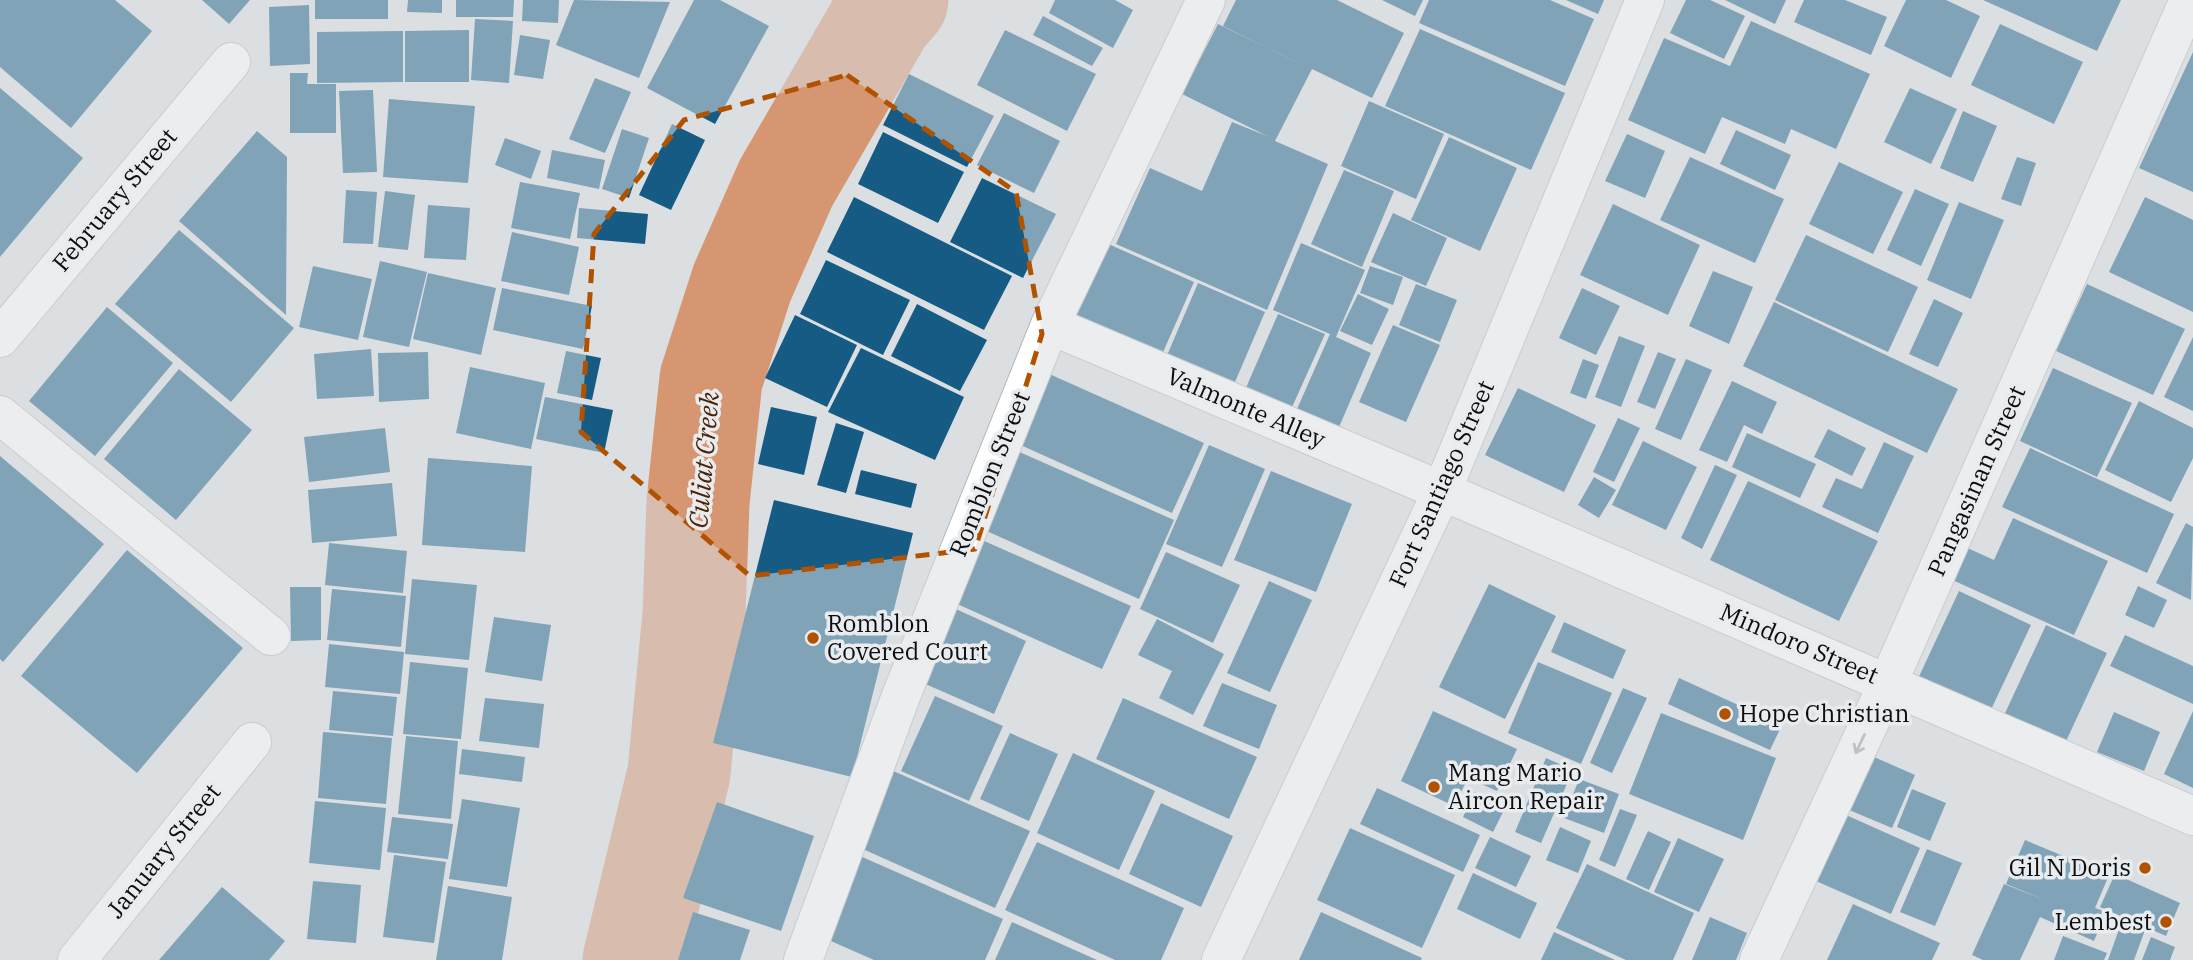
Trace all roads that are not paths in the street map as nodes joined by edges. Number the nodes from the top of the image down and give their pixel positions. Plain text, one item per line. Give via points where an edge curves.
1 (1206, 0) edge
2 (1645, 0) edge
3 (2189, 0) edge
4 (230, 62) dead end
5 (1050, 325) junction
6 (4, 327) edge
7 (0, 415) edge
8 (1443, 491) junction
9 (271, 636) dead end
10 (1888, 683) junction
11 (252, 742) dead end
12 (2193, 816) edge
13 (77, 960) edge
14 (803, 960) edge
15 (1220, 960) edge
16 (1759, 960) edge

1 - 5 street, Romblon Street
2 - 8 street, Fort Santiago Street
3 - 10 street, Pangasinan Street
4 - 6 street, February Street
5 - 8 street, Valmonte Alley
5 - 14 street, Romblon Street via 901,696
7 - 9 street
8 - 10 street, Mindoro Street
8 - 15 street, Fort Santiago Street
10 - 12 street, Mindoro Street
10 -> 16 street, Pangasinan Street
11 - 13 street, January Street

